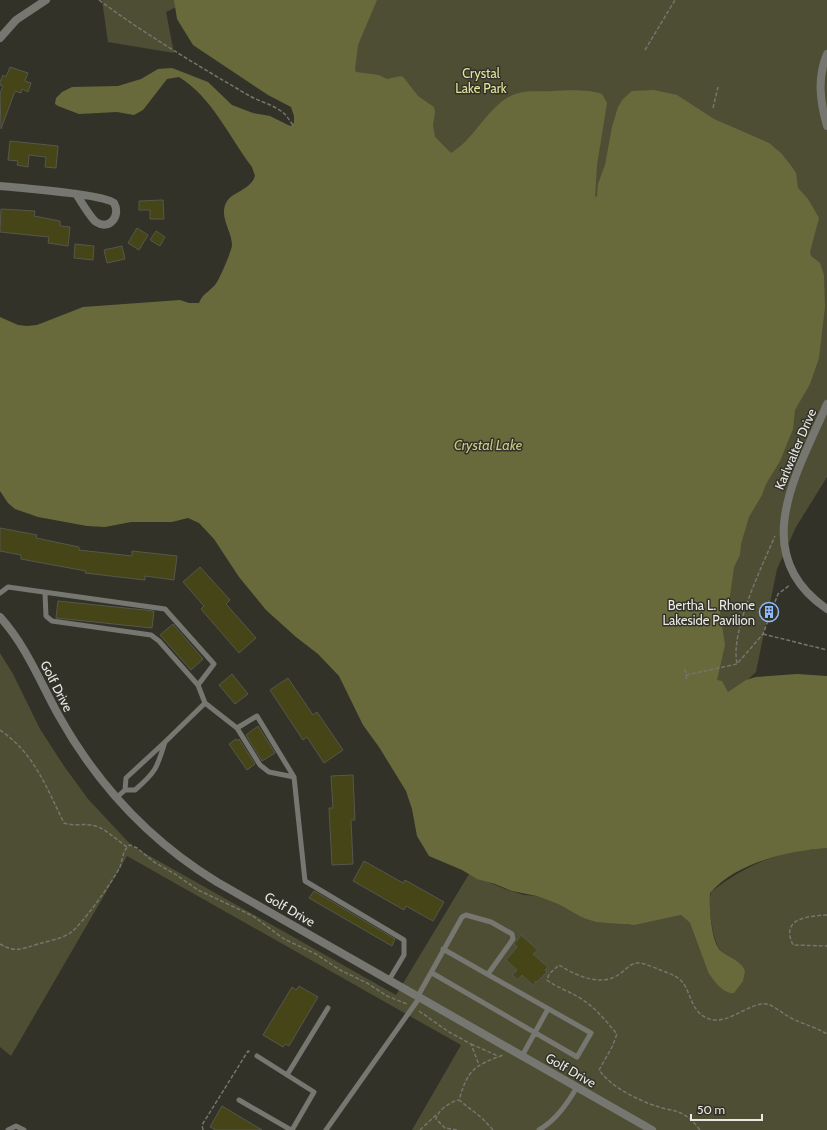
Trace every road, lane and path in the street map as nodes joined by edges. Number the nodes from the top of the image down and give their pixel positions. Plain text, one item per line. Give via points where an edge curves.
1 (46, 0) edge
2 (99, 0) edge
3 (675, 0) edge
4 (0, 38) edge
5 (645, 50) dead end
6 (827, 54) edge
7 (718, 87) dead end
8 (713, 108) dead end
9 (293, 125) dead end
10 (827, 126) edge
11 (0, 186) edge
12 (76, 194) junction
13 (827, 404) edge
14 (775, 535) dead end
15 (798, 579) junction
16 (0, 593) edge
17 (45, 593) junction
18 (827, 609) edge
19 (0, 617) edge
20 (763, 634) junction
21 (827, 650) edge
22 (737, 664) junction
23 (685, 669) dead end
24 (686, 675) junction
25 (687, 680) dead end
26 (198, 685) junction
27 (205, 703) junction
28 (237, 728) junction
29 (0, 730) edge
30 (165, 742) junction
31 (294, 777) junction
32 (125, 790) junction
33 (116, 798) junction
34 (127, 846) junction
35 (827, 915) edge
36 (0, 944) edge
37 (827, 946) edge
38 (443, 949) junction
39 (432, 973) junction
40 (488, 974) junction
41 (389, 980) junction
42 (419, 997) junction
43 (407, 1004) dead end
44 (328, 1008) dead end
45 (548, 1009) junction
46 (418, 1011) dead end
47 (535, 1032) junction
48 (827, 1034) edge
49 (471, 1044) junction
50 (514, 1051) junction
51 (257, 1056) joint
52 (499, 1056) junction
53 (522, 1056) junction
54 (479, 1065) junction
55 (287, 1075) junction
56 (577, 1087) junction
57 (239, 1100) dead end
58 (459, 1100) junction
59 (437, 1114) junction
60 (8, 1130) edge
61 (24, 1130) edge
62 (203, 1130) edge
63 (291, 1130) edge
64 (326, 1130) edge
65 (420, 1130) edge
66 (457, 1130) edge
67 (493, 1130) edge
68 (539, 1130) edge
69 (652, 1130) edge
70 (700, 1130) edge

1 - 4 street via 16,20
2 - 9 path via 187,59 249,96 282,111
3 - 5 path
6 - 10 street via 822,68 820,89
7 - 8 path
11 - 12 street
12 - 12 street via 96,222 108,224 116,217 117,207 111,200
13 - 15 street, Karlwalter Drive via 793,482 784,510 783,530 786,549
14 - 22 path via 758,573 740,629 735,655
15 - 18 street, Karlwalter Drive via 810,595
15 - 20 path via 778,594
16 - 17 lane via 8,587
17 - 26 lane via 46,616 52,621 151,635
17 - 26 lane via 165,609 214,664
19 - 33 street, Golf Drive via 24,648 74,741
20 - 21 path
20 - 22 path
22 - 24 path
23 - 24 path
24 - 25 path
26 - 27 lane
27 - 28 lane
27 - 30 lane
28 - 31 lane via 260,765 269,772
28 - 31 lane via 257,716
29 - 34 path via 30,756 50,790 64,823 72,826 98,827
30 - 32 lane via 126,778
30 - 32 lane via 156,770 150,778 135,790
31 - 41 lane via 305,881 404,940 404,955
32 - 33 lane
33 - 41 street, Golf Drive via 158,839 197,869
34 - 36 path via 120,866 100,898 70,933 18,950 11,950
34 - 43 path via 137,848 198,890 253,916 284,939 316,954 387,996
35 - 37 path via 807,916 796,921 789,933 793,945
38 - 39 lane
38 - 40 lane
38 - 40 lane via 462,917 474,915 491,922 509,932 513,938
39 - 42 lane
39 - 47 lane
40 - 45 lane
41 - 42 street, Golf Drive
42 - 50 street, Golf Drive
42 - 64 lane
44 - 55 lane
45 - 47 lane
45 - 47 lane via 591,1033 577,1057
46 - 49 path
47 - 53 lane
48 - 70 path via 787,1016 768,1004 712,1020 704,1017 697,1010 679,978 638,963 605,981 574,974 559,965 554,968 547,980 556,988 580,998 617,1034 598,1070 605,1078 613,1086 650,1104 684,1113
49 - 52 path
49 - 54 path
50 - 52 path
50 - 53 street, Golf Drive
51 - 55 lane
51 - 62 path via 248,1051 202,1125
52 - 54 path
53 - 56 street, Golf Drive
54 - 58 path via 465,1080
55 - 63 lane via 314,1092
56 - 68 lane via 560,1112
56 - 69 street, Golf Drive
57 - 63 lane
58 - 59 path via 453,1101
58 - 67 path
59 - 65 path
59 - 66 path via 436,1119 445,1128
60 - 61 lane via 16,1126

